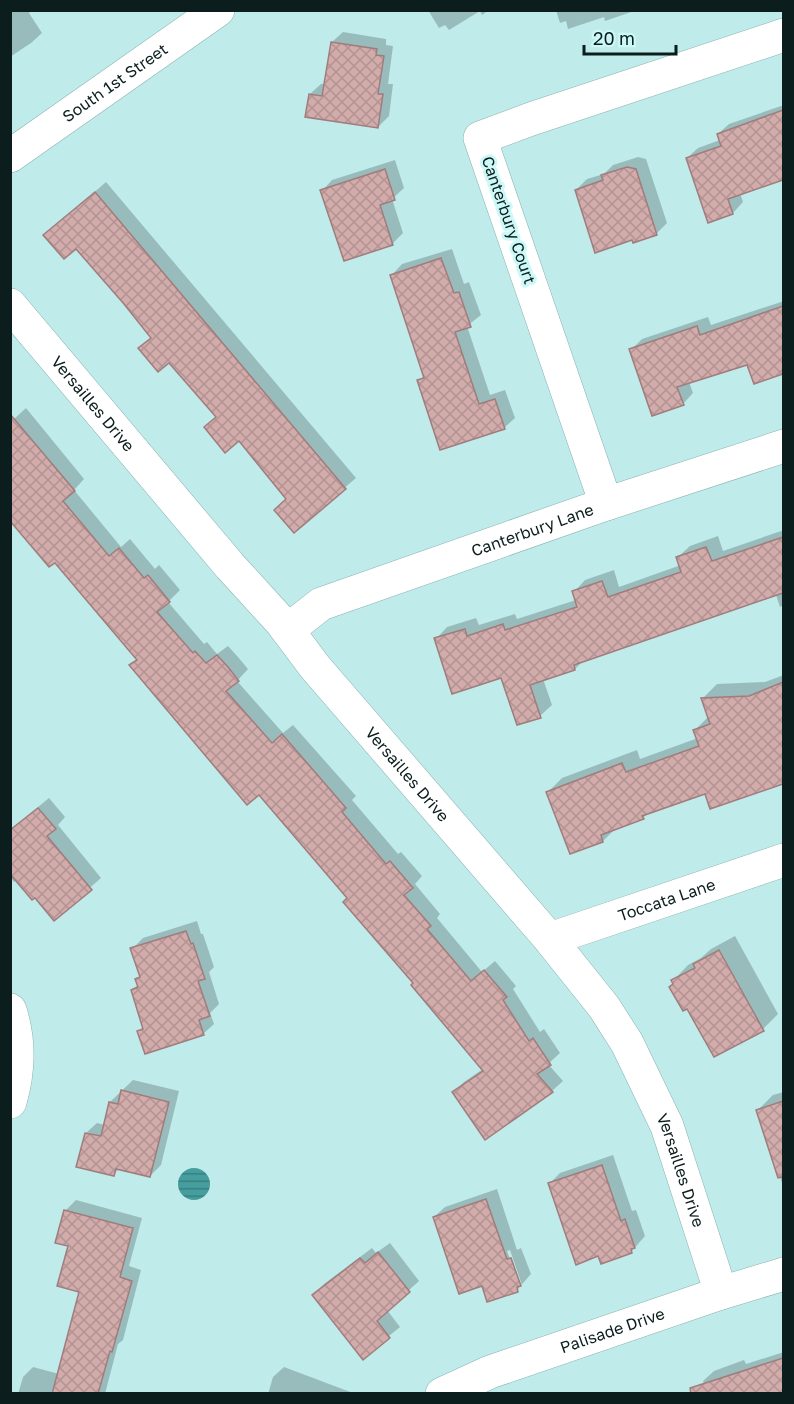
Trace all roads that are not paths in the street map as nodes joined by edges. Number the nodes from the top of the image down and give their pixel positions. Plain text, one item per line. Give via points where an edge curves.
1 (218, 10) edge
2 (783, 35) edge
3 (10, 156) edge
4 (10, 305) edge
5 (783, 446) edge
6 (606, 504) junction
7 (288, 630) junction
8 (783, 860) edge
9 (550, 939) junction
10 (10, 1010) edge
11 (10, 1102) edge
12 (783, 1274) edge
13 (721, 1293) junction
14 (442, 1394) edge

1 - 3 street, South 1st Street
2 - 6 street, Canterbury Court via 480,138
4 - 7 street, Versailles Drive
5 - 6 street, Canterbury Lane
6 - 7 street, Canterbury Lane via 321,604
7 - 9 street, Versailles Drive via 315,667
8 - 9 street, Toccata Lane
9 - 13 street, Versailles Drive via 627,1043 667,1126
10 - 11 street via 19,1054
12 - 13 street, Palisade Drive
13 - 14 street, Palisade Drive via 490,1372

